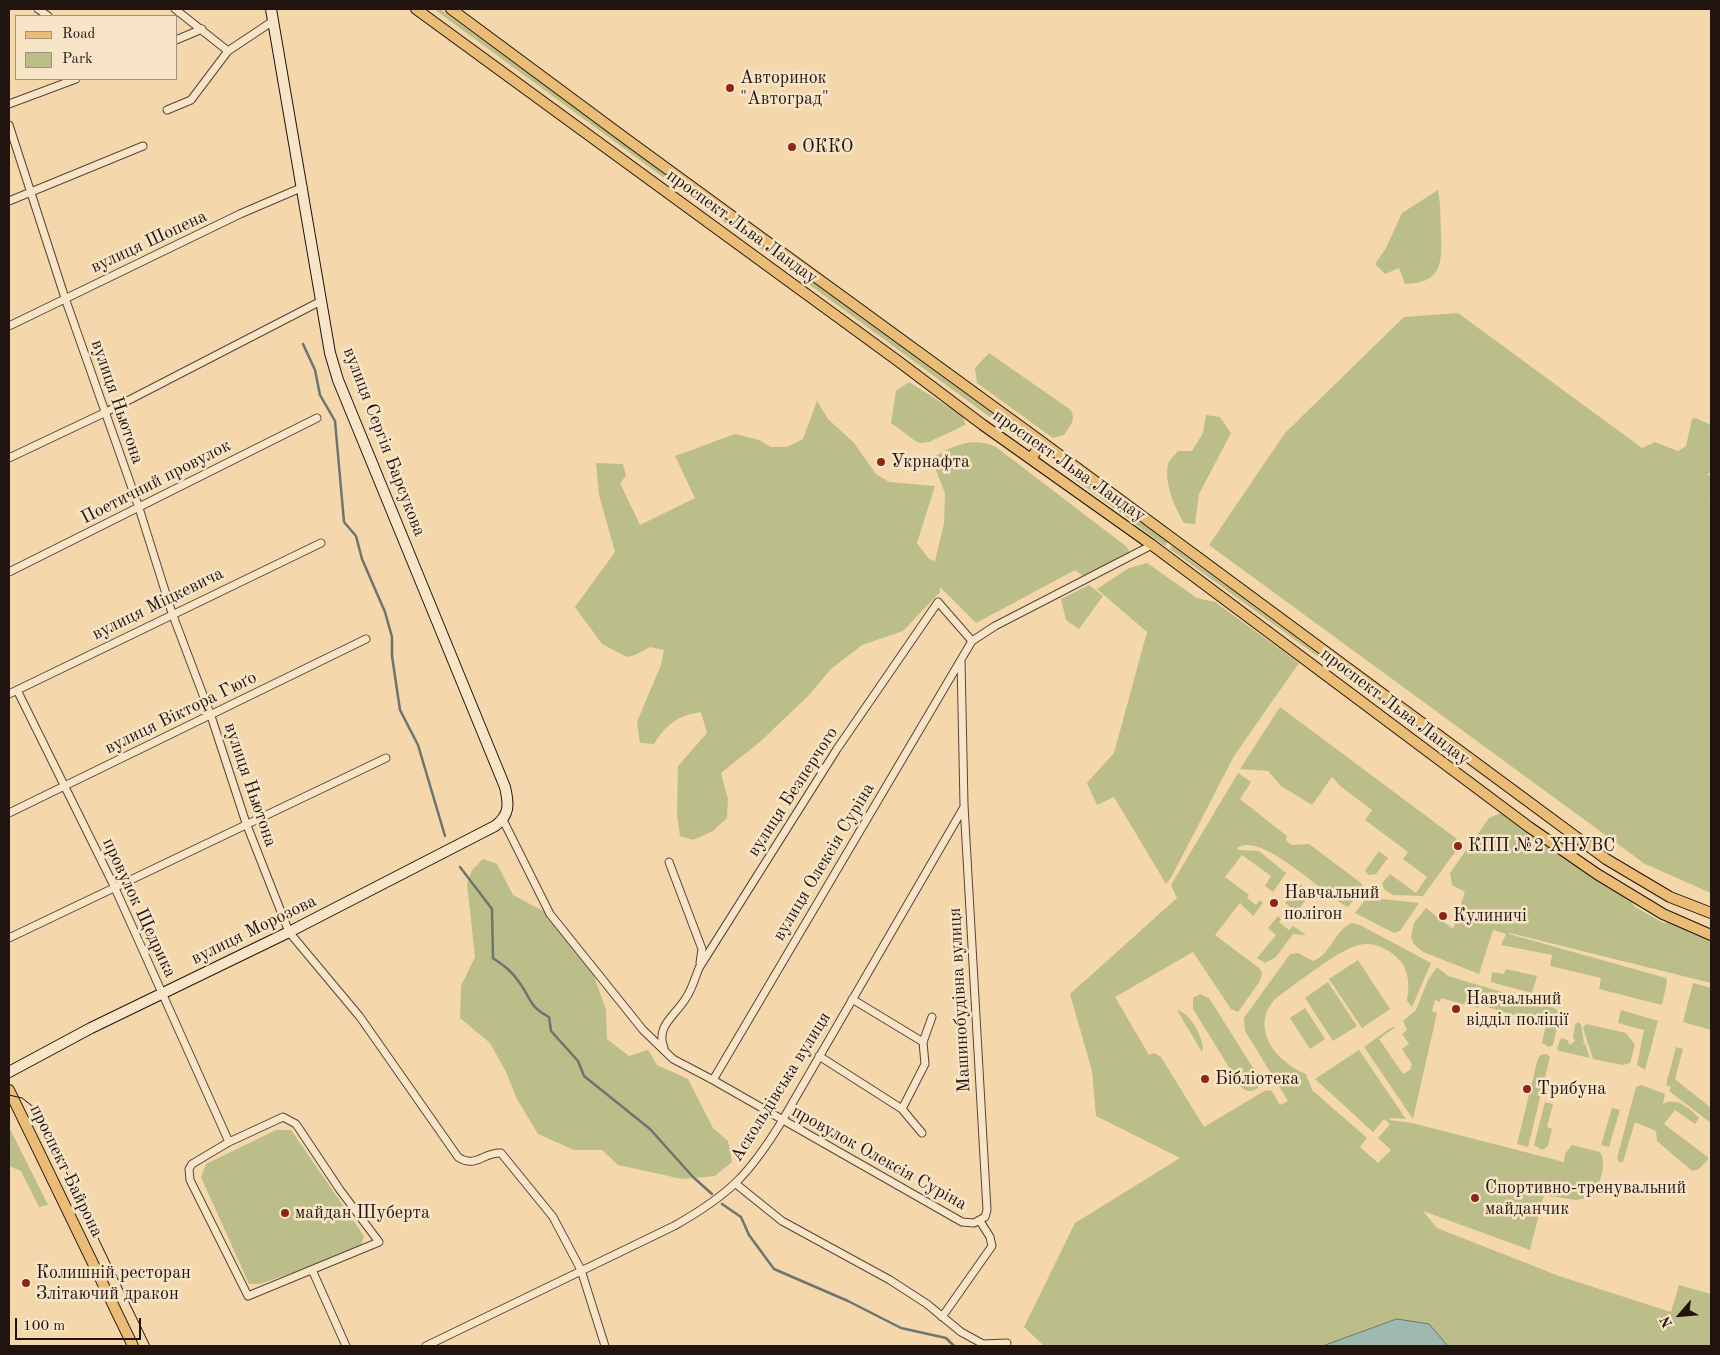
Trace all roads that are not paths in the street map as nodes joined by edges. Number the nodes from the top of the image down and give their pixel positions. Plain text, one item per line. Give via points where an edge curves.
1 (175, 9) edge
2 (271, 9) edge
3 (416, 9) edge
4 (451, 9) edge
5 (273, 21) junction
6 (202, 30) junction
7 (178, 39) edge
8 (228, 51) junction
9 (73, 80) edge
10 (9, 104) edge
11 (167, 110) dead end
12 (9, 125) edge
13 (144, 146) dead end
14 (303, 187) junction
15 (30, 194) junction
16 (9, 201) edge
17 (64, 298) junction
18 (322, 300) junction
19 (9, 326) edge
20 (104, 413) junction
21 (316, 418) dead end
22 (1042, 442) junction
23 (9, 458) edge
24 (1031, 458) junction
25 (138, 508) junction
26 (321, 543) dead end
27 (1152, 545) junction
28 (9, 572) edge
29 (172, 613) junction
30 (366, 640) dead end
31 (972, 641) junction
32 (961, 660) junction
33 (17, 690) junction
34 (9, 694) edge
35 (211, 716) junction
36 (386, 758) dead end
37 (64, 785) junction
38 (964, 805) junction
39 (9, 813) edge
40 (506, 816) junction
41 (246, 823) junction
42 (669, 862) dead end
43 (114, 886) junction
44 (1711, 913) edge
45 (289, 932) junction
46 (1711, 935) edge
47 (9, 938) edge
48 (699, 968) junction
49 (162, 994) junction
50 (852, 999) junction
51 (932, 1016) dead end
52 (923, 1042) junction
53 (664, 1049) junction
54 (819, 1056) junction
55 (9, 1072) edge
56 (713, 1080) junction
57 (10, 1096) edge
58 (902, 1109) junction
59 (782, 1120) junction
60 (922, 1133) dead end
61 (229, 1142) junction
62 (736, 1184) junction
63 (980, 1221) junction
64 (581, 1270) junction
65 (313, 1272) junction
66 (942, 1318) junction
67 (1007, 1343) dead end
68 (132, 1346) edge
69 (346, 1346) edge
70 (426, 1346) edge
71 (605, 1346) edge

1 - 6 street
2 - 5 main road, вулиця Сергія Барсукова
3 - 24 main road, проспект Льва Ландау
4 - 22 main road, проспект Льва Ландау
5 - 8 street
5 - 14 main road, вулиця Сергія Барсукова
6 - 7 street
6 - 8 street
8 - 11 street via 191,100
9 - 10 street
12 - 15 street, вулиця Ньютона
13 - 15 street
14 - 17 street, вулиця Шопена
14 - 18 main road, вулиця Сергія Барсукова
15 - 16 street
15 - 17 street, вулиця Ньютона
17 - 19 street, вулиця Шопена
17 - 20 street, вулиця Ньютона
18 - 20 street
18 - 40 main road, вулиця Сергія Барсукова via 330,353 338,380 505,787
20 - 23 street
20 - 25 street, вулиця Ньютона
21 - 25 street, Поетичний провулок
22 - 24 main road
22 - 44 main road, проспект Льва Ландау via 1606,860 1670,897
24 - 27 main road, проспект Льва Ландау
25 - 28 street, Поетичний провулок
25 - 29 street, вулиця Ньютона
26 - 29 street, вулиця Міцкевича
27 - 31 street
27 - 46 main road, проспект Льва Ландау via 1529,828 1663,914
29 - 33 street, вулиця Міцкевича
29 - 35 street, вулиця Ньютона
30 - 35 street, вулиця Віктора Гюґо
31 - 32 street, вулиця Олексія Суріна
31 - 48 street, вулиця Безперчого via 938,602 837,749
32 - 38 street, Машинобудівна вулиця
32 - 56 street, вулиця Олексія Суріна
33 - 34 street, вулиця Міцкевича
33 - 37 street, провулок Щедрика
35 - 37 street, вулиця Віктора Гюґо
35 - 41 street, вулиця Ньютона
36 - 41 street
37 - 39 street, вулиця Віктора Гюґо
37 - 43 street, провулок Щедрика
38 - 50 street, Аскольдівська вулиця
38 - 63 street, Машинобудівна вулиця via 987,1210
40 - 45 main road, вулиця Морозова
40 - 53 street, провулок Олексія Суріна via 550,914 643,1030
41 - 43 street
41 - 45 street, вулиця Ньютона
42 - 48 street via 702,949
43 - 47 street
43 - 49 street, провулок Щедрика
45 - 49 main road, вулиця Морозова
45 - 64 street, вулиця Ньютона via 360,1017 458,1157 465,1162 473,1162 501,1153 507,1158 553,1217
48 - 53 street, вулиця Безперчого via 687,997 664,1024 660,1040
49 - 55 main road, вулиця Морозова
49 - 61 street, провулок Щедрика
50 - 52 street
50 - 54 street, Аскольдівська вулиця
51 - 52 street
52 - 58 street via 925,1064
53 - 56 street, провулок Олексія Суріна via 673,1059
54 - 58 street
54 - 59 street, Аскольдівська вулиця
56 - 59 street, провулок Олексія Суріна
57 - 68 main road, проспект Байрона
58 - 60 street
59 - 62 street, Аскольдівська вулиця via 760,1157
59 - 63 street, провулок Олексія Суріна via 962,1222
61 - 65 street via 192,1164 188,1175 245,1293 252,1296
61 - 65 street via 276,1118 289,1118 380,1242
62 - 64 street, Аскольдівська вулиця via 704,1209 674,1226
62 - 66 street via 782,1221 890,1280
63 - 66 street via 992,1246
64 - 70 street, Аскольдівська вулиця
64 - 71 street, вулиця Ньютона
65 - 69 street
66 - 67 street via 983,1344

